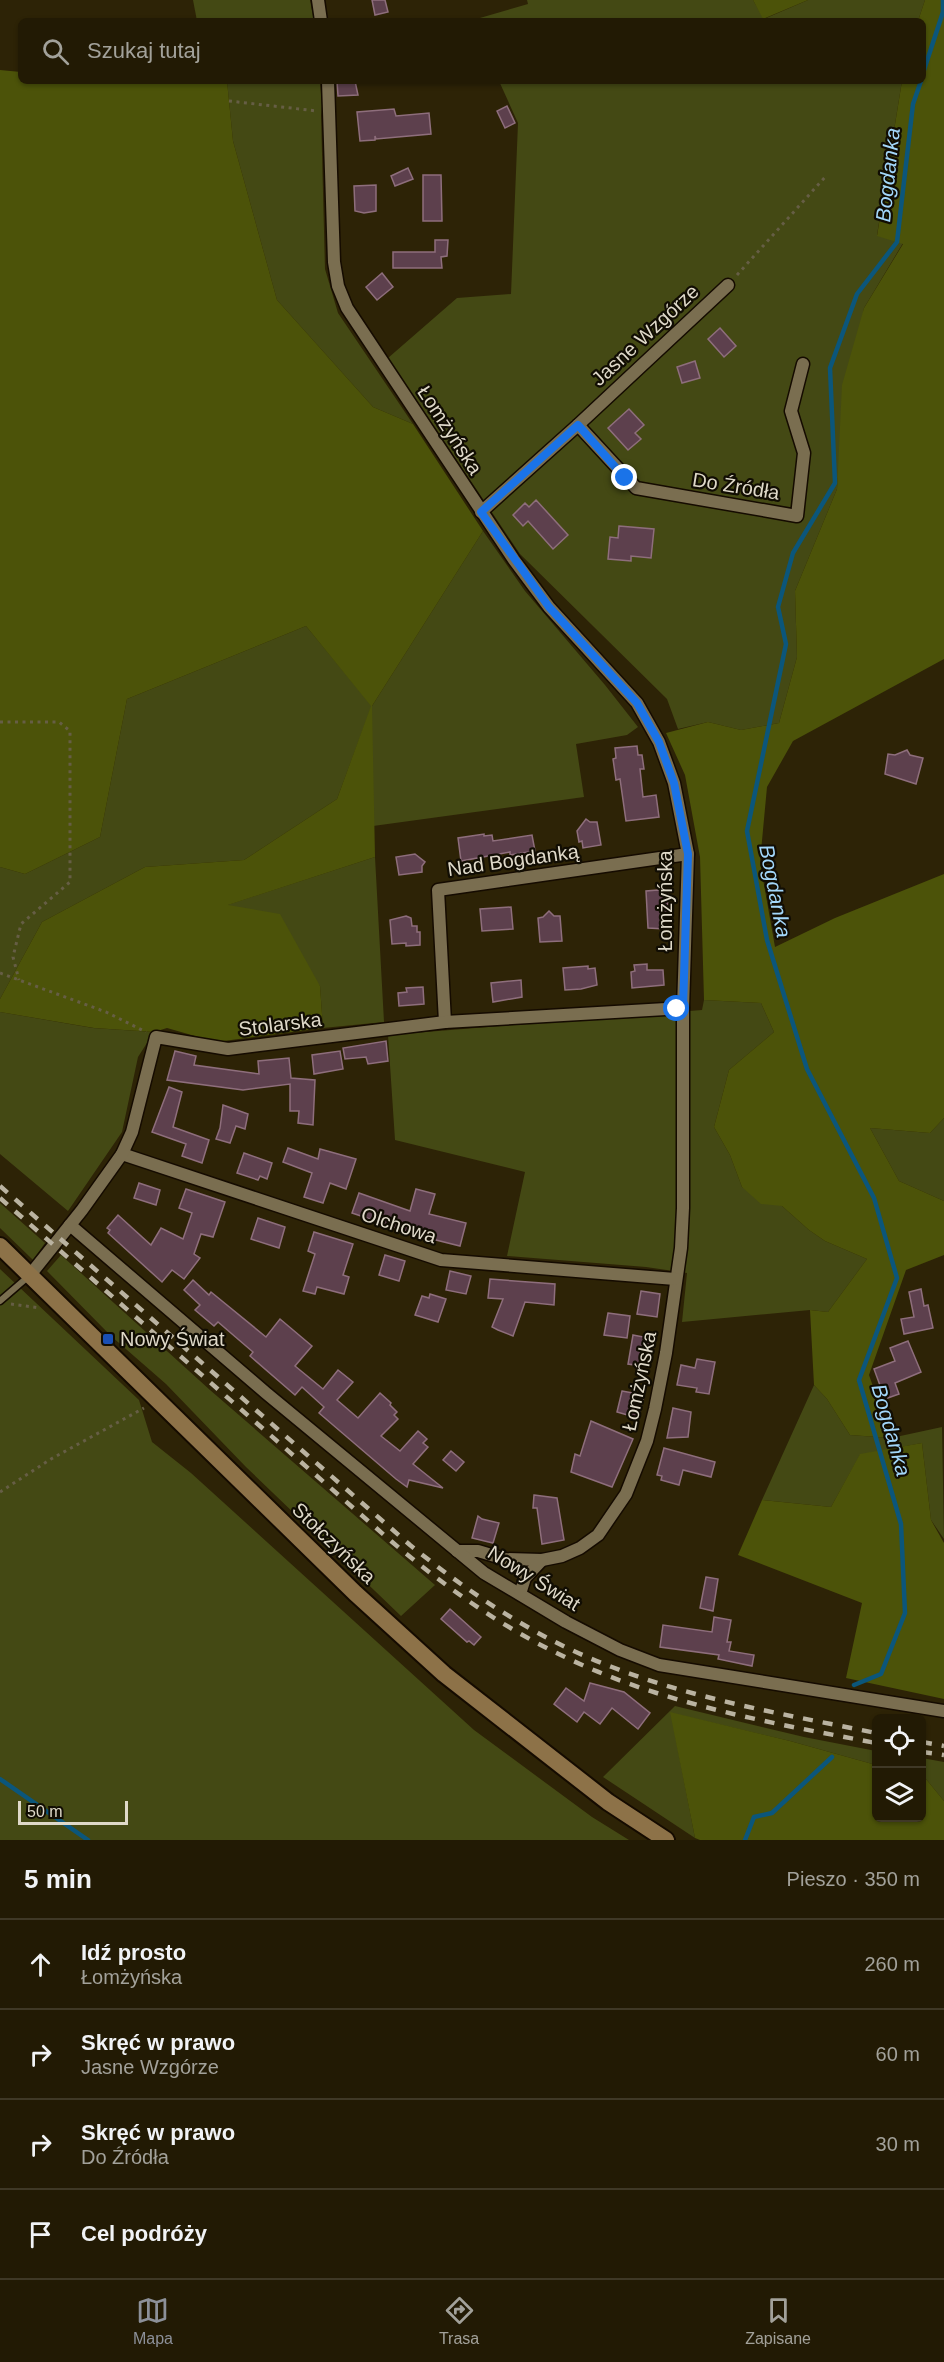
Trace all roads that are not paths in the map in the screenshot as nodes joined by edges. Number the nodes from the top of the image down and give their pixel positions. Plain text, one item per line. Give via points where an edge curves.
1 (318, 0) edge
2 (321, 18) edge
3 (328, 84) edge
4 (728, 285) road end
5 (802, 364) dead end
6 (578, 425) junction
7 (481, 512) junction
8 (688, 854) junction
9 (683, 1008) junction
10 (445, 1022) junction
11 (122, 1154) junction
12 (70, 1225) junction
13 (0, 1246) edge
14 (30, 1275) junction
15 (675, 1279) junction
16 (0, 1301) edge
17 (457, 1551) junction
18 (542, 1560) junction
19 (520, 1594) junction
20 (944, 1711) edge
21 (666, 1840) edge

1 - 2 street
3 - 7 street, Łomżyńska via 338,286 363,335
4 - 6 street, Jasne Wzgórze
5 - 6 street, Do Źródła via 791,411 804,453 797,516 636,488
6 - 7 street, Jasne Wzgórze
7 - 8 street, Łomżyńska via 549,607 648,720 674,783
8 - 9 street, Łomżyńska
8 - 10 street, Nad Bogdanką via 438,890
9 - 10 street, Stolarska
9 - 15 street, Łomżyńska via 683,1208
10 - 11 street, Stolarska via 228,1050 156,1037 132,1132
11 - 12 street
11 - 15 street, Olchowa via 441,1260
12 - 14 street
12 - 17 street, Nowy Świat
13 - 14 street, Stołczyńska
14 - 16 lane
14 - 21 street, Stołczyńska via 355,1593 444,1674 608,1802
15 - 18 street, Łomżyńska via 655,1409 626,1494 598,1535 580,1548
17 - 18 street, Łomżyńska
17 - 19 street, Nowy Świat
18 - 19 street via 525,1578
19 - 20 street, Nowy Świat via 620,1650 659,1665

